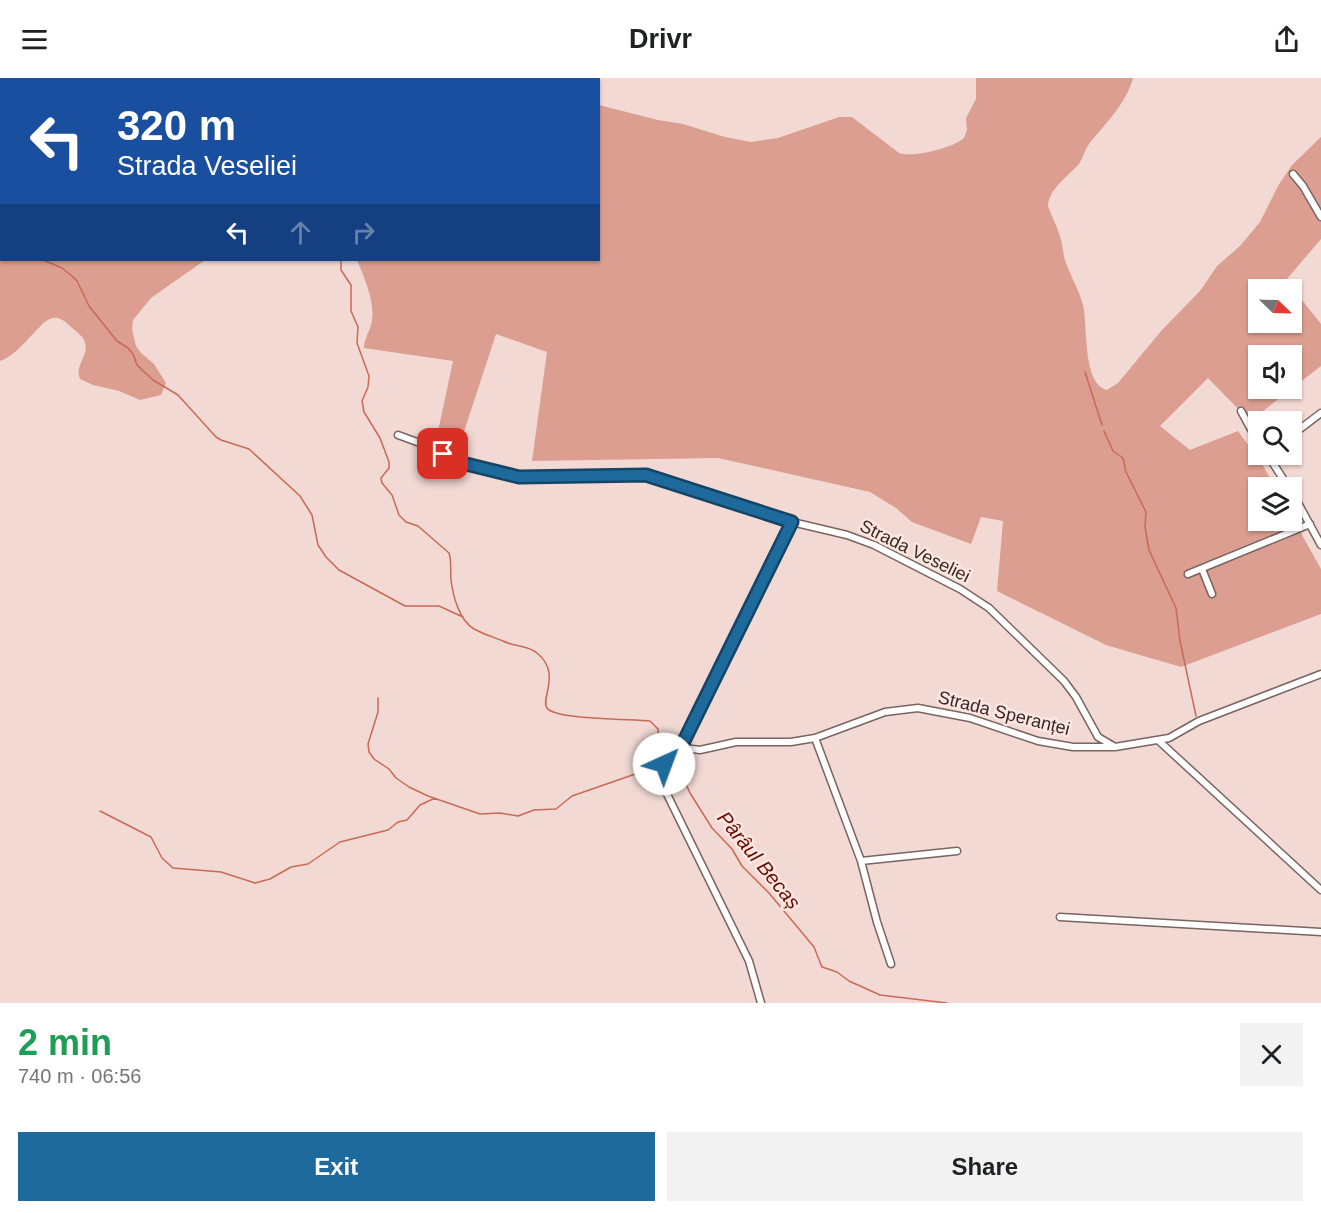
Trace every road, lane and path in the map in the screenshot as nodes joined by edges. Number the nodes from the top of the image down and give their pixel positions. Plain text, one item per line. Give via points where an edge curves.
1 (1293, 174) dead end
2 (1321, 217) edge
3 (1241, 411) dead end
4 (1321, 412) edge
5 (1248, 424) edge
6 (1302, 427) edge
7 (398, 435) dead end
8 (1302, 510) edge
9 (792, 522) junction
10 (1310, 524) junction
11 (1319, 535) edge
12 (1321, 545) edge
13 (1202, 568) junction
14 (1188, 574) dead end
15 (1212, 594) dead end
16 (1321, 674) edge
17 (815, 738) junction
18 (1159, 741) junction
19 (679, 746) junction
20 (1115, 747) junction
21 (957, 851) dead end
22 (861, 861) junction
23 (1321, 890) edge
24 (1060, 917) dead end
25 (1321, 932) edge
26 (891, 964) dead end
27 (761, 1003) edge

1 - 2 street
3 - 5 street
4 - 6 street
7 - 9 street, Strada Veseliei via 458,462 502,474 646,475
8 - 10 street
9 - 19 street
9 - 20 street, Strada Veseliei via 874,545 975,598 1064,681 1098,737
10 - 11 street
10 - 13 street
11 - 12 street
13 - 14 street
13 - 15 street
16 - 18 street, Strada Speranței via 1199,721
17 - 19 street, Strada Speranței via 736,742 700,750
17 - 20 street, Strada Speranței via 885,712 918,708 977,719 1038,741 1073,747
17 - 22 street
18 - 20 street, Strada Speranței
18 - 23 street
19 - 27 street via 672,749 665,761 664,788 749,961
21 - 22 street
22 - 26 street
24 - 25 street

